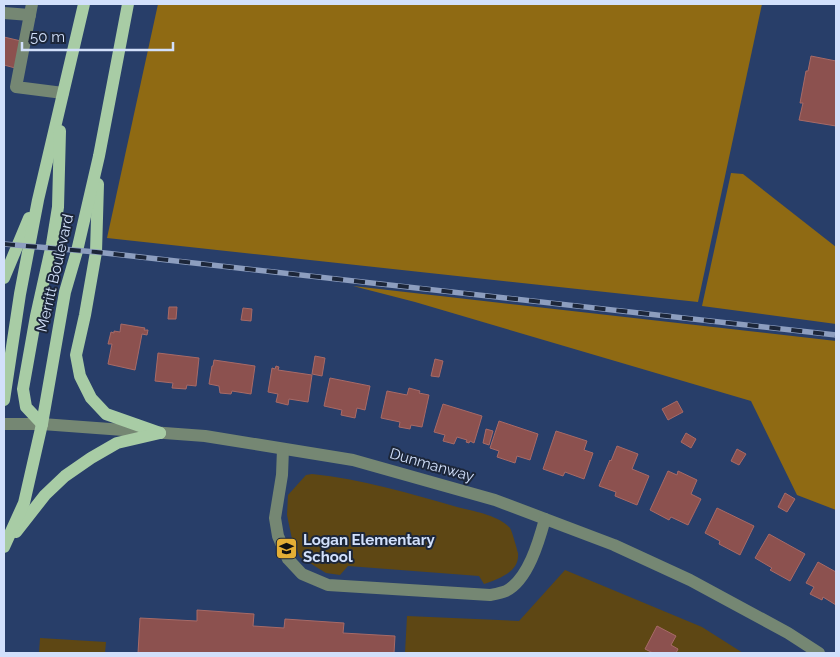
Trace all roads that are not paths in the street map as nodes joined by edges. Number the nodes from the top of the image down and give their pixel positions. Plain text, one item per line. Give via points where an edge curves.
1 (84, 4) edge
2 (128, 4) edge
3 (31, 10) edge
4 (4, 13) edge
5 (10, 86) edge
6 (61, 99) junction
7 (99, 156) junction
8 (38, 200) junction
9 (4, 278) edge
10 (4, 400) edge
11 (4, 424) edge
12 (42, 424) junction
13 (160, 433) junction
14 (284, 449) junction
15 (545, 519) junction
16 (4, 547) edge
17 (819, 653) edge

1 - 6 main road, Merritt Boulevard
2 - 7 main road, Merritt Boulevard
3 - 4 street
3 - 5 street
5 - 6 street
6 - 8 main road, Merritt Boulevard
6 - 12 main road via 58,207 23,389 26,407
7 - 12 main road, Merritt Boulevard via 65,292
7 - 13 main road via 96,252 76,355 80,374 92,398 106,414
8 - 9 main road
8 - 10 main road, Merritt Boulevard
11 - 12 street, Dunmanway
12 - 13 street, Dunmanway
12 - 16 main road, Merritt Boulevard via 24,503
13 - 14 street, Dunmanway via 205,436
13 - 16 main road via 117,443 65,476
14 - 15 street, Dunmanway via 353,460 495,500
14 - 15 street via 275,518 278,536 288,560 302,574 328,585 490,595 506,591 522,578 539,543
15 - 17 street, Dunmanway via 614,545 690,580

